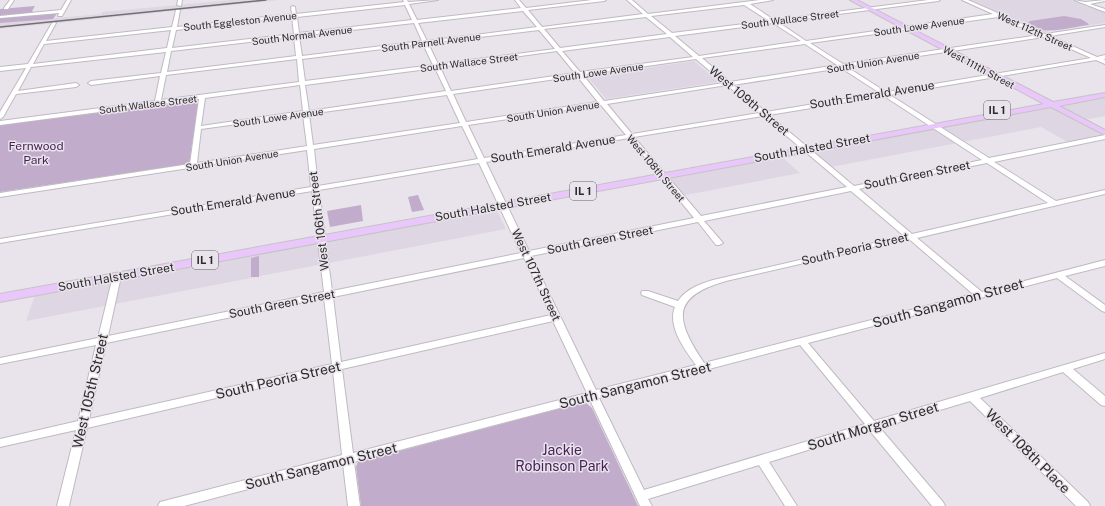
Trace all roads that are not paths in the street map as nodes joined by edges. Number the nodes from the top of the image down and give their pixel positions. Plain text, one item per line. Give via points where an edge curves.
1 (12, 0) edge
2 (69, 0) edge
3 (436, 0) edge
4 (517, 0) edge
5 (604, 0) edge
6 (629, 0) edge
7 (771, 0) edge
8 (853, 0) edge
9 (938, 0) edge
10 (964, 0) edge
11 (1076, 0) edge
12 (1105, 0) edge
13 (406, 2) edge
14 (743, 2) edge
15 (1084, 3) junction
16 (179, 5) edge
17 (293, 7) dead end
18 (6, 8) dead end
19 (524, 9) junction
20 (870, 9) junction
21 (63, 11) junction
22 (1105, 11) edge
23 (647, 15) junction
24 (999, 15) junction
25 (60, 16) dead end
26 (294, 16) junction
27 (0, 17) edge
28 (415, 22) junction
29 (774, 22) junction
30 (54, 23) dead end
31 (1105, 26) edge
32 (540, 28) junction
33 (906, 28) junction
34 (174, 29) junction
35 (297, 35) junction
36 (670, 35) junction
37 (1044, 35) junction
38 (425, 42) junction
39 (806, 42) junction
40 (43, 43) junction
41 (169, 50) junction
42 (558, 50) junction
43 (948, 50) junction
44 (1105, 57) edge
45 (299, 58) junction
46 (697, 58) junction
47 (1095, 58) junction
48 (1105, 62) edge
49 (30, 66) junction
50 (436, 66) junction
51 (842, 66) junction
52 (0, 69) edge
53 (163, 75) junction
54 (579, 75) junction
55 (995, 75) junction
56 (91, 84) dead end
57 (302, 84) junction
58 (728, 84) junction
59 (76, 85) dead end
60 (1105, 90) edge
61 (14, 93) junction
62 (449, 93) junction
63 (884, 93) junction
64 (1105, 95) edge
65 (202, 97) junction
66 (157, 103) junction
67 (602, 103) junction
68 (1048, 103) junction
69 (306, 113) junction
70 (763, 114) junction
71 (0, 117) edge
72 (0, 123) edge
73 (464, 124) junction
74 (932, 124) junction
75 (198, 128) junction
76 (1105, 133) edge
77 (630, 136) junction
78 (1105, 137) edge
79 (310, 148) junction
80 (804, 148) junction
81 (481, 160) junction
82 (988, 161) junction
83 (193, 166) junction
84 (662, 174) junction
85 (315, 188) junction
86 (852, 188) junction
87 (1105, 192) edge
88 (0, 195) edge
89 (501, 203) junction
90 (1055, 204) junction
91 (699, 220) junction
92 (321, 236) junction
93 (910, 237) junction
94 (0, 241) edge
95 (719, 243) dead end
96 (526, 255) junction
97 (1105, 263) edge
98 (118, 273) junction
99 (1058, 275) junction
100 (0, 292) edge
101 (645, 293) dead end
102 (328, 295) junction
103 (980, 295) junction
104 (0, 298) edge
105 (680, 305) junction
106 (1105, 309) edge
107 (556, 317) junction
108 (102, 341) junction
109 (802, 342) junction
110 (1105, 356) edge
111 (0, 361) edge
112 (337, 366) junction
113 (702, 367) junction
114 (1066, 369) junction
115 (593, 395) junction
116 (972, 396) junction
117 (1105, 402) edge
118 (82, 425) junction
119 (872, 426) junction
120 (0, 443) edge
121 (348, 458) junction
122 (761, 460) junction
123 (641, 496) junction
124 (63, 506) edge
125 (164, 506) edge
126 (354, 506) edge
127 (646, 506) edge
128 (791, 506) edge
129 (938, 506) edge
130 (1084, 506) edge

1 - 18 street
2 - 21 street
3 - 13 street, South Eggleston Avenue
4 - 19 street, West 108th Street
5 - 19 street, South Normal Avenue
6 - 23 street, West 109th Street
7 - 14 street, South Parnell Avenue
8 - 20 main road, West 111th Street
9 - 20 street, South Wallace Street
10 - 24 street, West 112th Street
11 - 15 street
12 - 15 street
13 - 26 street, South Eggleston Avenue
13 - 28 street, West 107th Street
14 - 23 street, South Parnell Avenue
14 - 29 street
15 - 22 street
16 - 34 street
17 - 26 street, West 106th Street
19 - 28 street, South Normal Avenue
19 - 32 street, West 108th Street
20 - 29 street, South Wallace Street
20 - 33 main road, West 111th Street
21 - 25 street
21 - 27 street
23 - 32 street, South Parnell Avenue
23 - 36 street, West 109th Street
24 - 33 street, South Lowe Avenue
24 - 37 street, West 112th Street
26 - 34 street, South Eggleston Avenue
26 - 35 street, West 106th Street
28 - 35 street, South Normal Avenue
28 - 38 street, West 107th Street
29 - 36 street, South Wallace Street
29 - 39 street
30 - 40 street
31 - 37 street, South Union Avenue
32 - 38 street, South Parnell Avenue
32 - 42 street, West 108th Street
33 - 39 street, South Lowe Avenue
33 - 43 main road, West 111th Street
34 - 40 street, South Eggleston Avenue
34 - 41 street
35 - 41 street, South Normal Avenue
35 - 45 street, West 106th Street
36 - 42 street, South Wallace Street
36 - 46 street, West 109th Street
37 - 43 street, South Union Avenue
37 - 47 street, West 112th Street
38 - 45 street, South Parnell Avenue
38 - 50 street, West 107th Street
39 - 46 street, South Lowe Avenue
39 - 51 street
40 - 49 street
41 - 49 street, South Normal Avenue
41 - 53 street
42 - 50 street, South Wallace Street
42 - 54 street, West 108th Street
43 - 51 street, South Union Avenue
43 - 55 main road, West 111th Street
44 - 47 street, South Emerald Avenue
45 - 53 street, South Parnell Avenue
45 - 57 street, West 106th Street
46 - 54 street, South Lowe Avenue
46 - 58 street, West 109th Street
47 - 48 street, West 112th Street
47 - 55 street, South Emerald Avenue
49 - 52 street, South Normal Avenue
49 - 61 street
50 - 57 street, South Wallace Street
50 - 62 street, West 107th Street
51 - 58 street, South Union Avenue
51 - 63 street
53 - 56 street, South Parnell Avenue
53 - 66 street
54 - 62 street, South Lowe Avenue
54 - 67 street, West 108th Street
55 - 63 street, South Emerald Avenue
55 - 68 main road, West 111th Street
57 - 65 street, South Wallace Street
57 - 69 street, West 106th Street
58 - 67 street, South Union Avenue
58 - 70 street, West 109th Street
59 - 61 street
60 - 68 main road, South Halsted Street / IL 1
61 - 71 street
62 - 69 street, South Lowe Avenue
62 - 73 street, West 107th Street
63 - 70 street, South Emerald Avenue
63 - 74 street
64 - 68 main road, South Halsted Street / IL 1
65 - 66 street, South Wallace Street
65 - 75 street
66 - 72 street, South Wallace Street
67 - 73 street, South Union Avenue
67 - 77 street, West 108th Street
68 - 74 main road, South Halsted Street / IL 1
68 - 76 main road, West 111th Street
69 - 75 street, South Lowe Avenue
69 - 79 street, West 106th Street
70 - 77 street, South Emerald Avenue
70 - 80 street, West 109th Street
73 - 79 street, South Union Avenue
73 - 81 street, West 107th Street
74 - 80 main road, South Halsted Street / IL 1
74 - 82 street
75 - 83 street
77 - 81 street, South Emerald Avenue
77 - 84 street, West 108th Street
78 - 82 street, South Green Street
79 - 83 street, South Union Avenue
79 - 85 street, West 106th Street
80 - 84 main road, South Halsted Street / IL 1
80 - 86 street, West 109th Street
81 - 85 street, South Emerald Avenue
81 - 89 street, West 107th Street
82 - 86 street, South Green Street
82 - 90 street
83 - 88 street, South Union Avenue
84 - 89 main road, South Halsted Street / IL 1
84 - 91 street, West 108th Street
85 - 92 street, West 106th Street
85 - 94 street, South Emerald Avenue
86 - 91 street, South Green Street
86 - 93 street, West 109th Street
87 - 90 street, South Peoria Street
89 - 92 main road, South Halsted Street / IL 1
89 - 96 street, West 107th Street
90 - 93 street, South Peoria Street
91 - 95 street, West 108th Street
91 - 96 street, South Green Street
92 - 98 main road, South Halsted Street / IL 1
92 - 102 street, West 106th Street
93 - 103 street, West 109th Street
93 - 105 street, South Peoria Street via 712,282 694,291
96 - 102 street, South Green Street
96 - 107 street, West 107th Street
97 - 99 street, South Sangamon Street
98 - 100 main road, South Halsted Street / IL 1
98 - 104 main road, South Halsted Street / IL 1
98 - 108 street, West 105th Street
99 - 103 street, South Sangamon Street
99 - 106 street
101 - 105 street
102 - 108 street, South Green Street
102 - 112 street, West 106th Street
103 - 109 street, South Sangamon Street
105 - 113 street via 679,328
107 - 112 street, South Peoria Street
107 - 115 street, West 107th Street
108 - 111 street, South Green Street
108 - 118 street, West 105th Street
109 - 113 street, South Sangamon Street
109 - 119 street
110 - 114 street, South Morgan Street
112 - 118 street, South Peoria Street
112 - 121 street, West 106th Street
113 - 115 street, South Sangamon Street
114 - 116 street, South Morgan Street
114 - 117 street
115 - 121 street, South Sangamon Street
115 - 123 street, West 107th Street
116 - 119 street, South Morgan Street
116 - 130 street, West 108th Place
118 - 120 street, South Peoria Street
118 - 124 street, West 105th Street
119 - 122 street, South Morgan Street
119 - 129 street
121 - 125 street, South Sangamon Street
121 - 126 street, West 106th Street
122 - 123 street, South Morgan Street
122 - 128 street
123 - 127 street, West 107th Street

